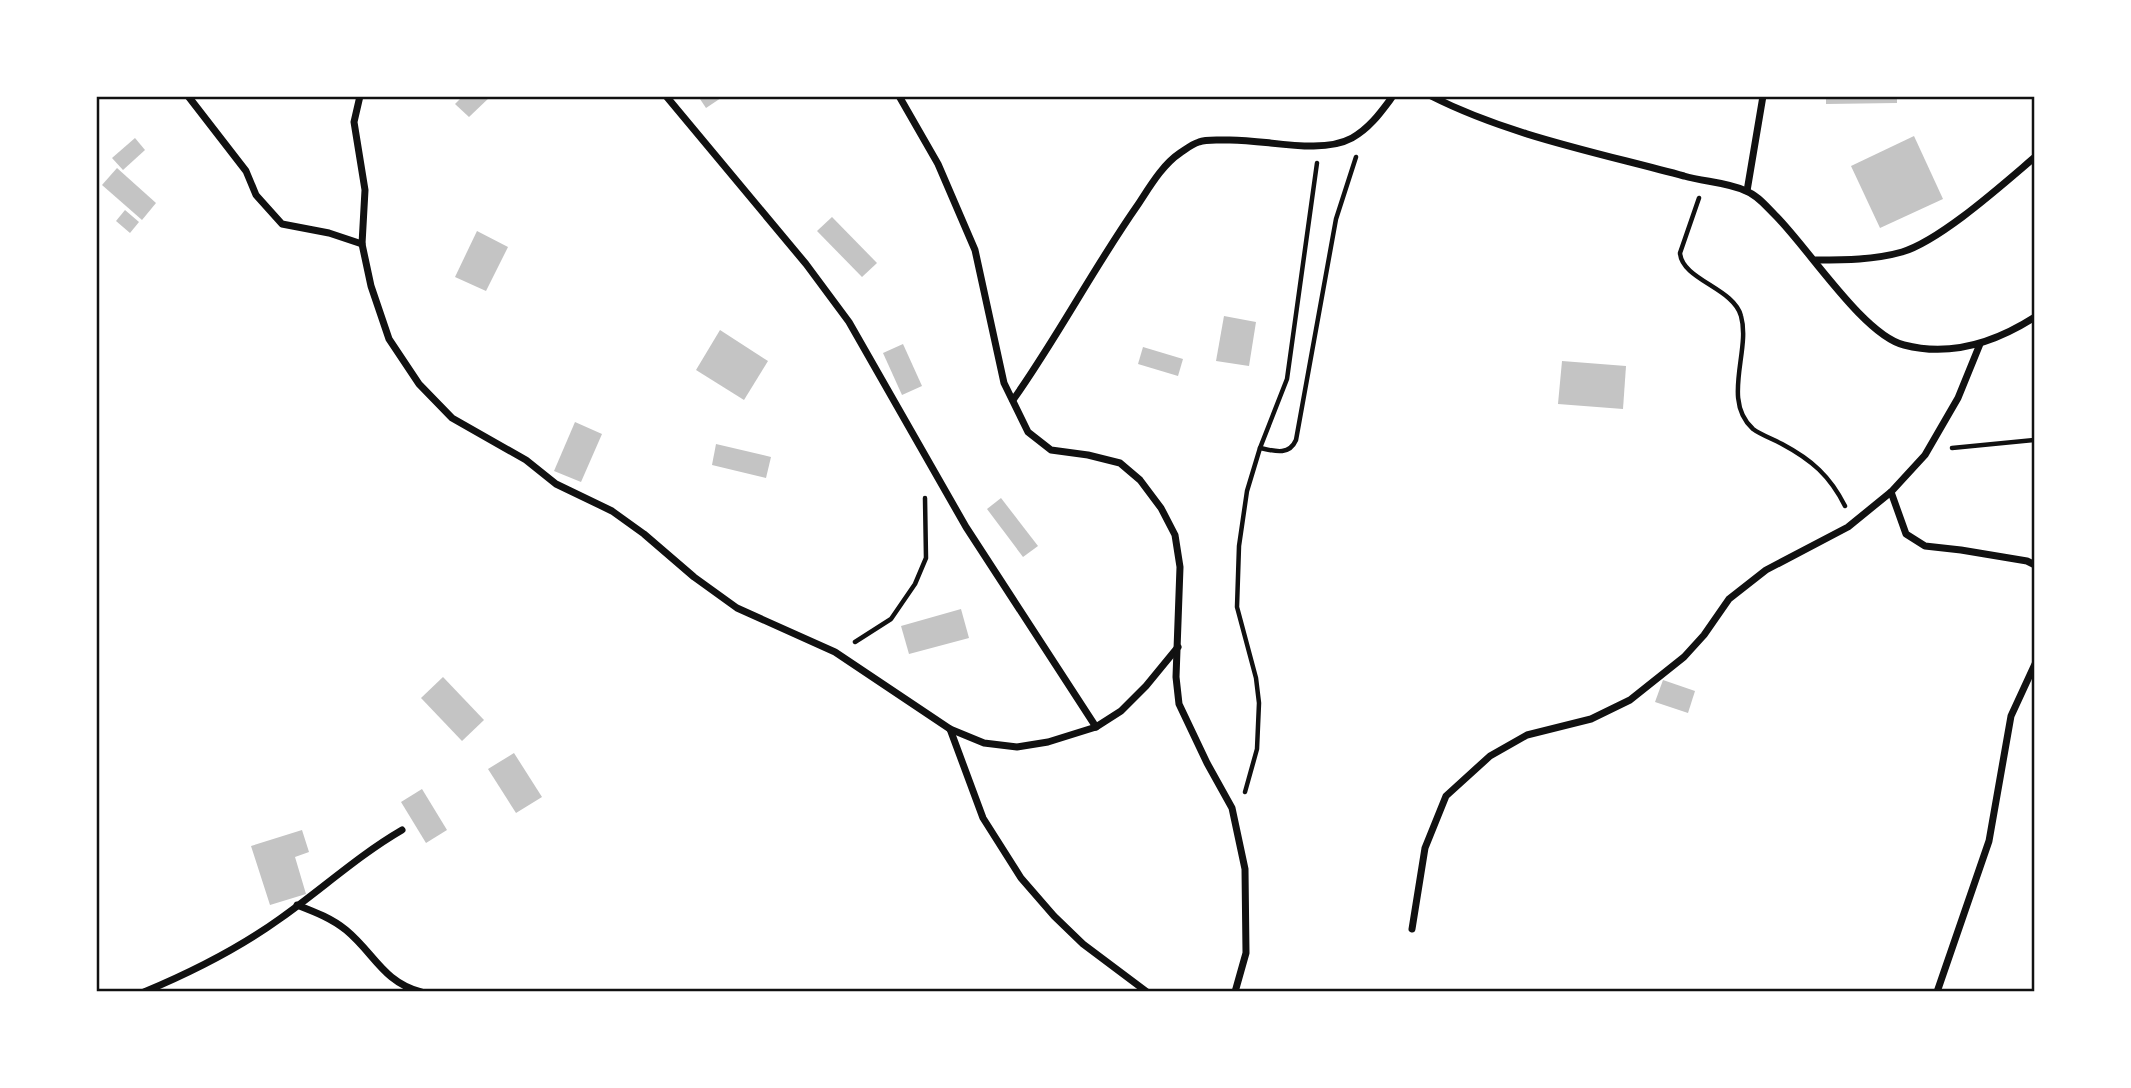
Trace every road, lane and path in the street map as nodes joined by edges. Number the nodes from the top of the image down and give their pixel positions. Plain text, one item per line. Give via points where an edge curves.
1 (188, 96) edge
2 (359, 96) edge
3 (666, 96) edge
4 (899, 96) edge
5 (1393, 96) edge
6 (1432, 96) edge
7 (1763, 96) edge
8 (1364, 129) junction
9 (1319, 145) junction
10 (2035, 157) edge
11 (1706, 181) junction
12 (1747, 191) junction
13 (362, 244) junction
14 (1816, 260) junction
15 (2035, 317) edge
16 (1980, 344) junction
17 (1013, 400) junction
18 (2035, 440) edge
19 (1260, 448) junction
20 (1927, 450) junction
21 (925, 459) junction
22 (1891, 492) junction
23 (1853, 523) junction
24 (2035, 565) edge
25 (1178, 647) junction
26 (835, 652) junction
27 (2035, 664) edge
28 (1096, 727) junction
29 (950, 729) junction
30 (1237, 824) junction
31 (402, 830) dead end
32 (297, 905) junction
33 (1412, 929) dead end
34 (144, 992) edge
35 (421, 992) edge
36 (1147, 992) edge
37 (1235, 992) edge
38 (1937, 992) edge

1 - 13 street via 246,171 256,195 282,224
2 - 13 street via 354,122 365,190
3 - 21 street via 806,264 849,323
4 - 17 street via 938,164 975,250 1004,383
5 - 8 street
6 - 11 street via 1508,127
7 - 12 street
8 - 9 street via 1350,139
8 - 19 path via 1336,219 1296,440 1285,452
9 - 17 street via 1200,141 1177,155 1122,228
9 - 19 path via 1287,379
10 - 14 street via 1975,206 1905,251 1872,259
11 - 12 street
11 - 23 path via 1681,260 1740,309 1740,408 1753,429 1818,467 1835,486
12 - 14 street
13 - 26 street via 389,339 419,384 452,418 526,460 556,484 612,511 737,608
14 - 16 street via 1881,334 1903,345 1935,349
15 - 16 street
16 - 20 street via 1958,398
17 - 25 street via 1028,432 1051,450 1120,463 1161,508 1175,535 1180,567
18 - 20 path
19 - 30 path via 1247,491 1239,546 1237,607 1256,678 1257,749
20 - 22 street
21 - 26 path via 926,558 915,584 891,619
21 - 28 street
22 - 23 street
22 - 24 street via 1906,534 1925,546
23 - 33 street via 1757,577 1729,600 1684,657 1630,700 1591,719 1527,734 1490,756 1446,796 1425,848
25 - 28 street via 1121,711
25 - 30 street via 1179,704
26 - 29 street
27 - 38 street via 2011,716 1989,841
28 - 29 street via 1017,747 984,743
29 - 36 street via 983,818 1021,878 1083,944
30 - 37 street via 1245,869 1246,953
31 - 32 street
32 - 34 street via 227,953
32 - 35 street via 324,915 347,931 391,979

